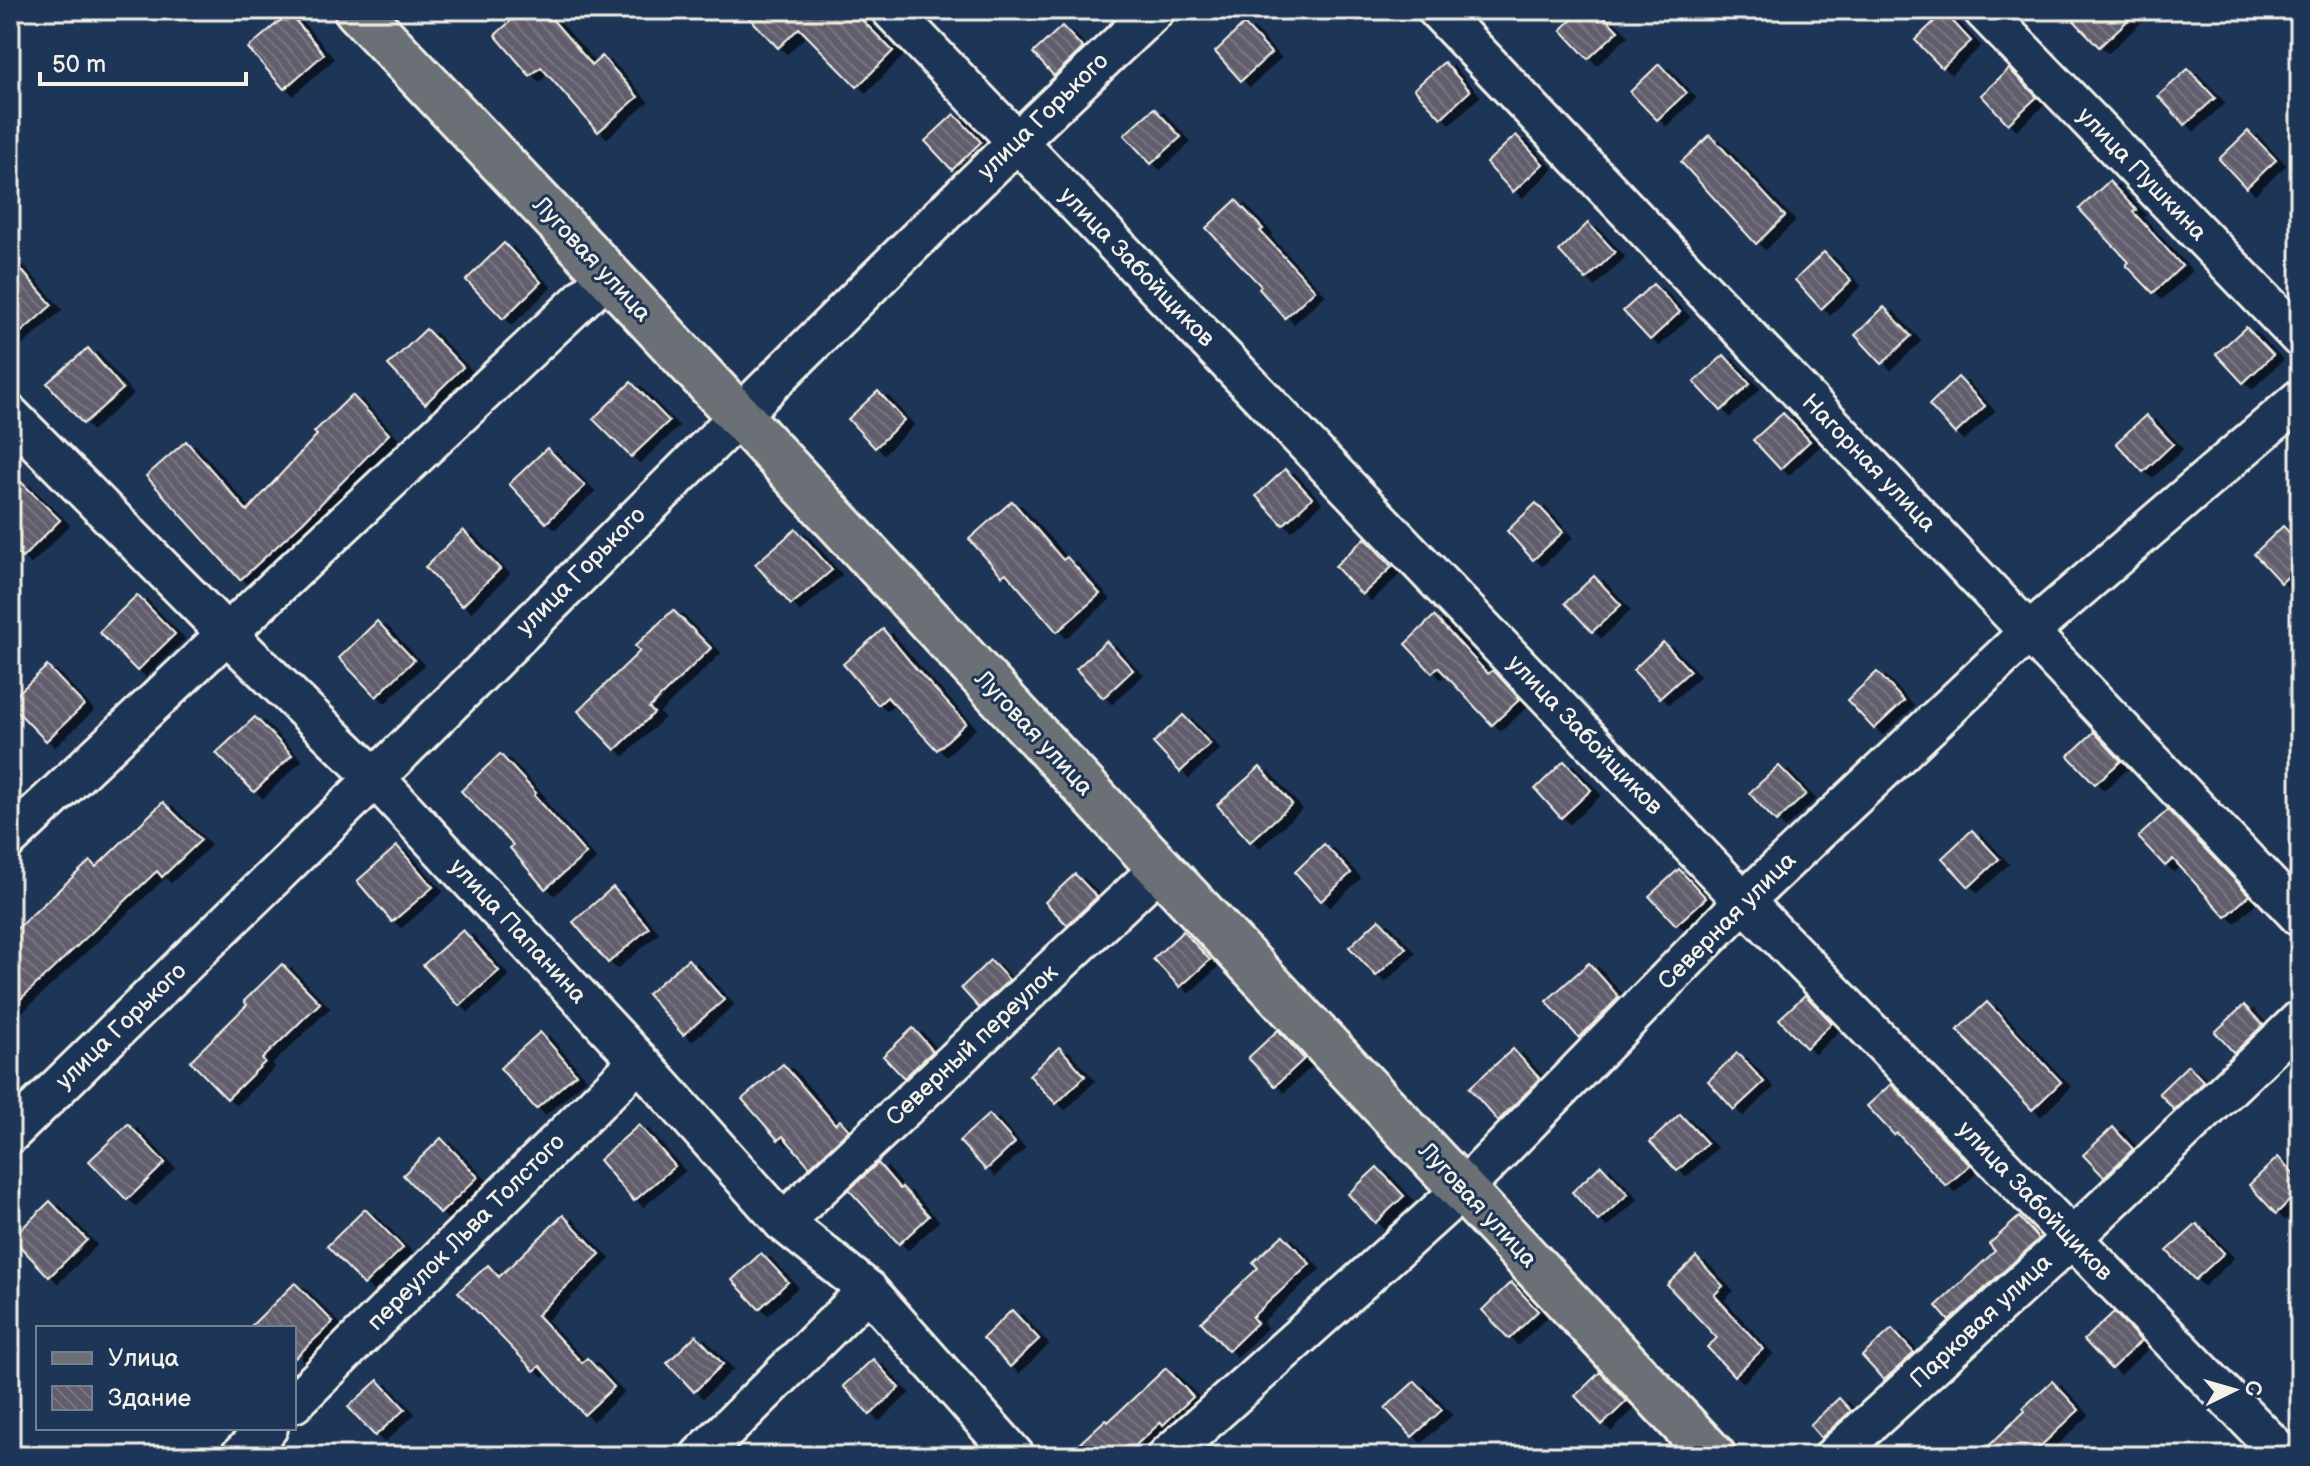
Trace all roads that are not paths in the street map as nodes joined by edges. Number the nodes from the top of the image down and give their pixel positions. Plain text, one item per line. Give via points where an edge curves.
1 (357, 10) edge
2 (891, 10) edge
3 (1155, 10) edge
4 (1437, 10) edge
5 (1983, 10) edge
6 (1016, 141) junction
7 (608, 275) junction
8 (2300, 338) edge
9 (2300, 399) edge
10 (10, 415) edge
11 (737, 415) junction
12 (2030, 631) junction
13 (227, 634) junction
14 (375, 778) junction
15 (10, 838) edge
16 (1160, 868) junction
17 (1744, 901) junction
18 (2300, 917) edge
19 (2300, 1020) edge
20 (639, 1061) junction
21 (10, 1134) edge
22 (1463, 1189) junction
23 (783, 1222) junction
24 (2071, 1239) junction
25 (868, 1290) junction
26 (296, 1401) edge
27 (266, 1430) edge
28 (240, 1456) edge
29 (700, 1456) edge
30 (1015, 1456) edge
31 (1167, 1456) edge
32 (1713, 1456) edge
33 (1834, 1456) edge
34 (2284, 1456) edge

1 - 7 main road, Луговая улица
2 - 6 street, улица Забойщиков
3 - 6 street, улица Горького
4 - 12 street, Нагорная улица
5 - 8 street, улица Пушкина
6 - 11 street, улица Горького
6 - 17 street, улица Забойщиков
7 - 11 main road, Луговая улица
7 - 13 street
9 - 12 street, Северная улица
10 - 13 street, улица Папанина
11 - 14 street, улица Горького
11 - 16 main road, Луговая улица
12 - 17 street, Северная улица
12 - 18 street, Нагорная улица
13 - 14 street, улица Папанина
13 - 15 street
14 - 20 street, улица Папанина
14 - 21 street, улица Горького
16 - 22 main road, Луговая улица
16 - 23 street, Северный переулок
17 - 22 street, Северная улица
17 - 24 street, улица Забойщиков
19 - 24 street, Парковая улица
20 - 23 street, улица Папанина
20 - 26 street, переулок Льва Толстого
22 - 31 street, Северная улица
22 - 32 main road, Луговая улица
23 - 25 street, улица Папанина
24 - 33 street, Парковая улица
24 - 34 street, улица Забойщиков
25 - 29 street
25 - 30 street, улица Папанина
27 - 28 street

